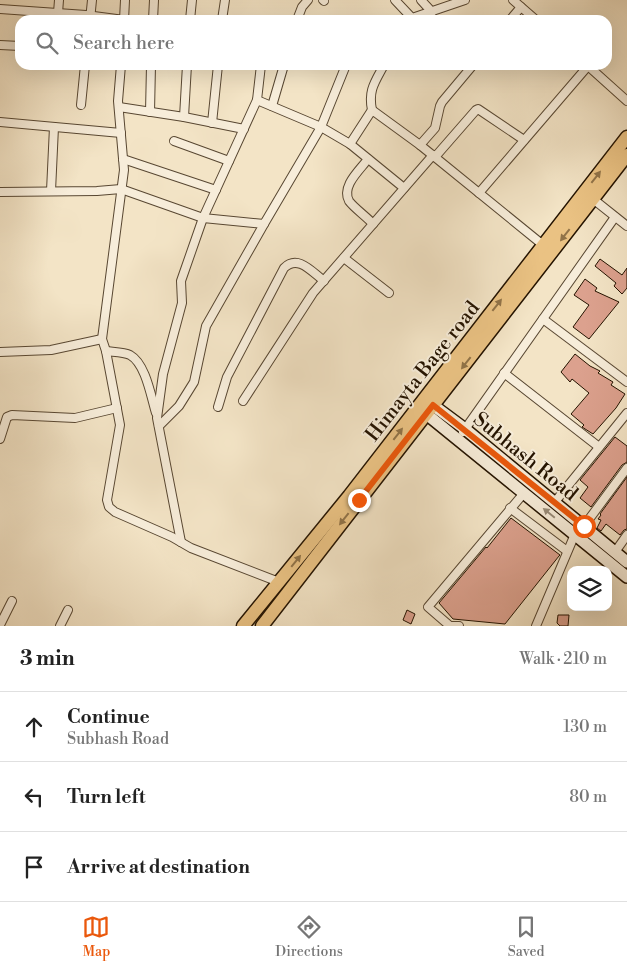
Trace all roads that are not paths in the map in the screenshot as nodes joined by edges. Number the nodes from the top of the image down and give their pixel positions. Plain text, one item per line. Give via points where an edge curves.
1 (59, 0) edge
2 (92, 0) edge
3 (125, 0) edge
4 (154, 0) edge
5 (192, 0) edge
6 (225, 0) edge
7 (308, 0) edge
8 (395, 0) edge
9 (421, 0) edge
10 (514, 0) edge
11 (461, 1) edge
12 (521, 7) junction
13 (0, 9) edge
14 (432, 12) junction
15 (58, 13) junction
16 (71, 15) edge
17 (90, 15) edge
18 (124, 15) edge
19 (153, 15) edge
20 (190, 15) edge
21 (223, 15) edge
22 (300, 15) edge
23 (408, 15) edge
24 (423, 15) edge
25 (514, 15) edge
26 (530, 15) edge
27 (0, 45) edge
28 (15, 46) edge
29 (84, 70) edge
30 (121, 70) edge
31 (151, 70) edge
32 (187, 70) edge
33 (217, 70) edge
34 (260, 70) edge
35 (283, 70) edge
36 (344, 70) edge
37 (381, 70) edge
38 (469, 70) edge
39 (584, 70) edge
40 (592, 70) edge
41 (257, 100) junction
42 (627, 101) edge
43 (81, 105) dead end
44 (272, 106) junction
45 (119, 107) junction
46 (372, 110) junction
47 (150, 112) junction
48 (184, 117) junction
49 (0, 122) edge
50 (212, 123) junction
51 (54, 127) junction
52 (321, 128) junction
53 (244, 129) junction
54 (121, 133) junction
55 (627, 137) edge
56 (524, 140) junction
57 (174, 141) dead end
58 (350, 144) junction
59 (420, 144) junction
60 (627, 155) edge
61 (434, 156) junction
62 (123, 159) junction
63 (368, 159) junction
64 (229, 161) junction
65 (404, 188) junction
66 (120, 189) junction
67 (216, 190) junction
68 (51, 191) junction
69 (0, 192) edge
70 (479, 193) junction
71 (593, 199) junction
72 (615, 217) junction
73 (203, 218) junction
74 (264, 224) junction
75 (373, 224) junction
76 (627, 226) edge
77 (544, 245) junction
78 (344, 258) junction
79 (324, 281) junction
80 (389, 292) dead end
81 (543, 319) junction
82 (102, 339) junction
83 (106, 351) junction
84 (0, 352) edge
85 (504, 374) junction
86 (627, 382) edge
87 (243, 401) dead end
88 (426, 406) junction
89 (218, 407) dead end
90 (117, 408) junction
91 (627, 413) edge
92 (158, 422) junction
93 (461, 434) junction
94 (0, 439) edge
95 (599, 447) junction
96 (627, 468) edge
97 (524, 493) junction
98 (554, 503) junction
99 (510, 508) junction
100 (579, 530) junction
101 (627, 535) edge
102 (181, 542) junction
103 (567, 550) junction
104 (614, 552) junction
105 (627, 562) edge
106 (627, 577) edge
107 (279, 582) junction
108 (12, 601) dead end
109 (68, 610) dead end
110 (0, 625) edge
111 (60, 626) edge
112 (243, 626) edge
113 (262, 626) edge
114 (459, 626) edge
115 (536, 626) edge

1 - 15 street
2 - 17 street
3 - 18 street
4 - 19 street
5 - 20 street
6 - 21 street
7 - 22 street
8 - 23 street
9 - 14 street
10 - 12 street
11 - 14 street
12 - 25 street
12 - 26 street
13 - 15 street
14 - 24 street
15 - 16 street
27 - 28 street
29 - 43 street
30 - 45 street
31 - 47 street
32 - 48 street
33 - 50 street
34 - 41 street
35 - 44 street
36 - 52 street
37 - 46 street via 371,93
38 - 59 street via 442,102 436,126
39 - 56 street
40 - 42 street
41 - 44 street
41 - 53 street
44 - 52 street
45 - 47 street
45 - 54 street
46 - 58 street
46 - 59 street
47 - 48 street
48 - 50 street
49 - 51 street
50 - 53 street
51 - 54 street
51 - 68 street
52 - 58 street
52 - 74 street
53 - 64 street
54 - 62 street
77 -> 55 main road, Himayta Bage road
56 - 61 street via 478,109
56 - 70 street
57 - 64 street
58 - 63 street
59 - 61 street
60 - 71 main road
61 - 65 street
61 - 70 street
62 - 66 street
62 - 67 street
63 - 65 street
63 - 75 street via 349,183 347,194 350,202
64 - 67 street
65 - 75 street
66 - 68 street
66 - 73 street
66 - 82 street
67 - 73 street
68 - 69 street
70 - 77 street
71 - 72 street
71 -> 88 main road
72 - 76 street
72 - 81 street
73 - 74 street
73 - 92 street via 181,281 182,303 163,374
74 - 92 street via 206,326 194,382 179,406
75 - 78 street
88 -> 77 main road, Himayta Bage road
78 - 79 street
78 - 80 street
79 - 87 street
79 - 89 street via 301,263 293,262 284,268 227,376
81 - 85 street
81 - 86 street
82 - 83 street
82 - 84 street via 51,350
83 - 90 street
83 - 92 street via 129,354 138,363 146,377
85 - 93 street
85 - 95 street
88 - 93 street, Subhash Road
107 -> 88 main road, Himayta Bage road
88 -> 113 main road
90 - 94 street via 75,418 12,414 7,417
90 - 102 street via 120,425 107,500 109,507
91 - 95 street
92 - 102 street
93 - 97 street, Subhash Road
93 - 98 street, Subhash Road
95 - 98 street
96 - 100 street
97 - 99 street
100 -> 97 street, Subhash Road
98 - 100 street, Subhash Road
99 - 103 street
99 - 114 street via 428,607 450,626
100 - 103 street
100 - 104 street, Subhash Road
100 - 106 street, Subhash Road
101 - 104 street
102 - 107 street
103 - 115 street
104 - 105 street, Subhash Road
107 - 112 main road, Himayta Bage road
108 - 110 street
109 - 111 street

